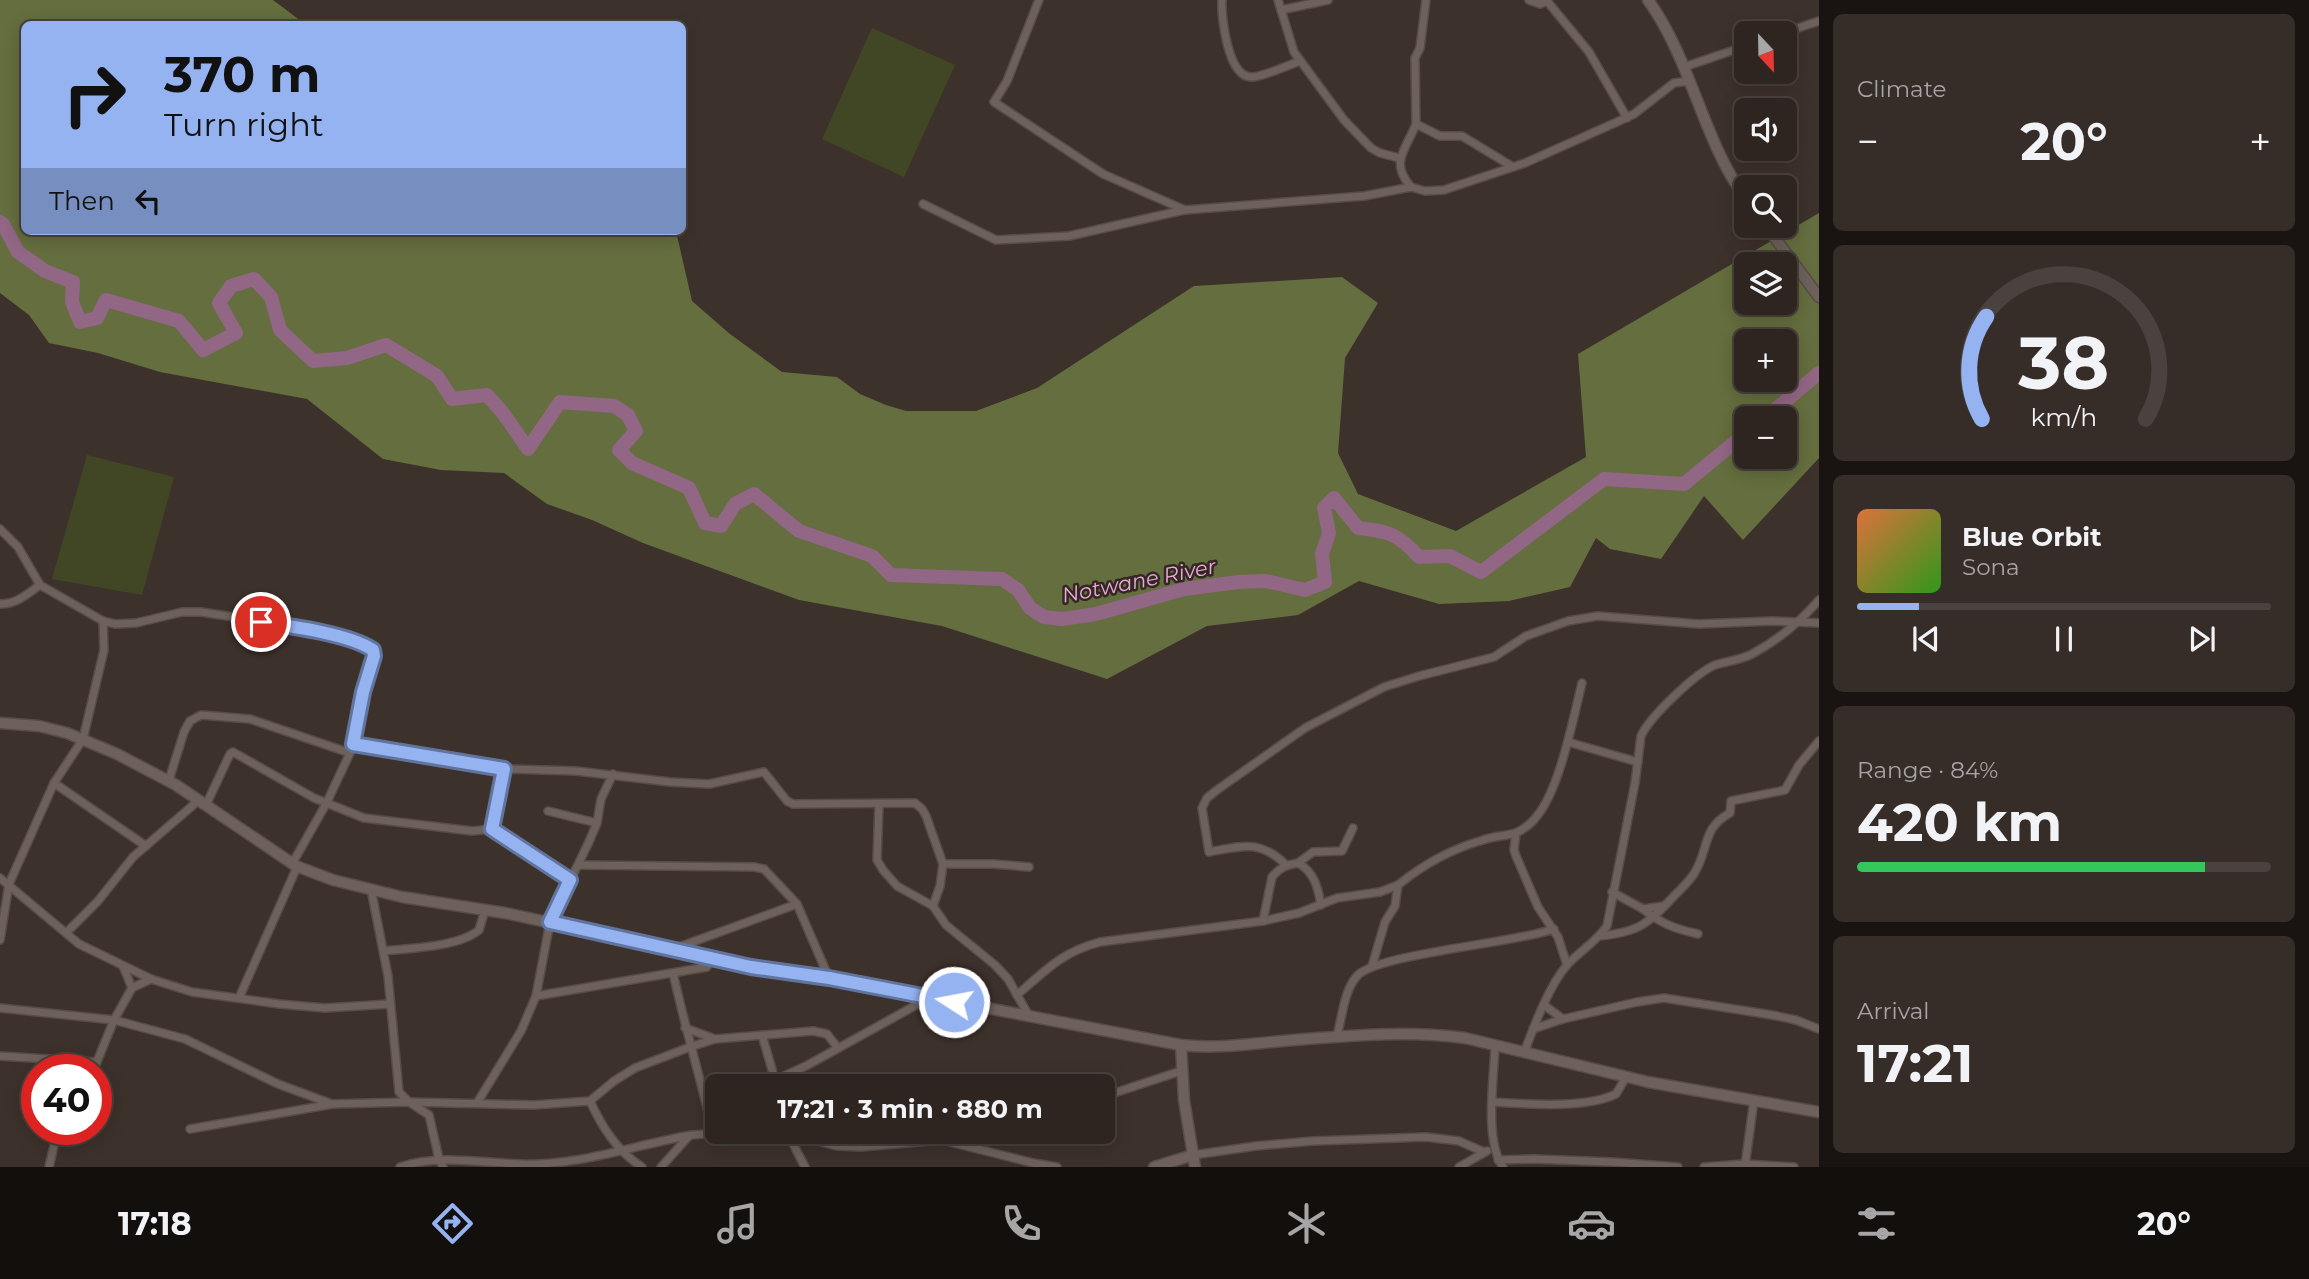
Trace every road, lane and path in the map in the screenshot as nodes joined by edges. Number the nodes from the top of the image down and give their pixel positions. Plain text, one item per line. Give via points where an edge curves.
1 (1039, 0) edge
2 (1222, 0) edge
3 (1279, 0) edge
4 (1328, 0) edge
5 (1426, 0) edge
6 (1529, 0) edge
7 (1547, 0) edge
8 (1648, 0) edge
9 (1281, 10) junction
10 (1819, 21) edge
11 (1797, 28) edge
12 (1734, 50) edge
13 (1300, 61) junction
14 (1684, 67) junction
15 (1690, 81) junction
16 (1627, 118) junction
17 (1416, 124) junction
18 (1399, 158) junction
19 (1513, 167) junction
20 (1734, 179) edge
21 (1411, 187) junction
22 (923, 204) dead end
23 (1185, 210) junction
24 (1775, 238) edge
25 (1819, 297) edge
26 (0, 529) edge
27 (40, 584) junction
28 (1819, 600) edge
29 (0, 604) edge
30 (103, 621) junction
31 (1800, 622) junction
32 (1819, 623) edge
33 (1582, 683) dead end
34 (0, 723) edge
35 (83, 739) junction
36 (1819, 741) edge
37 (1568, 742) junction
38 (353, 744) junction
39 (350, 753) junction
40 (1638, 762) junction
41 (504, 769) junction
42 (613, 774) junction
43 (169, 780) junction
44 (54, 783) junction
45 (203, 802) junction
46 (326, 804) junction
47 (879, 804) junction
48 (548, 811) dead end
49 (597, 823) junction
50 (1353, 828) dead end
51 (492, 829) junction
52 (1516, 834) junction
53 (146, 846) junction
54 (1298, 863) junction
55 (943, 864) junction
56 (295, 865) junction
57 (578, 865) junction
58 (1286, 865) junction
59 (1029, 867) dead end
60 (0, 878) edge
61 (570, 880) junction
62 (9, 884) junction
63 (1398, 885) junction
64 (371, 890) junction
65 (1612, 892) junction
66 (797, 904) junction
67 (1321, 905) junction
68 (933, 906) junction
69 (1664, 906) junction
70 (1643, 909) junction
71 (485, 910) junction
72 (1654, 918) junction
73 (1263, 921) junction
74 (550, 922) junction
75 (1554, 929) junction
76 (66, 933) junction
77 (1698, 934) dead end
78 (1600, 936) junction
79 (0, 940) edge
80 (676, 948) junction
81 (384, 951) junction
82 (711, 957) junction
83 (1567, 965) junction
84 (123, 966) junction
85 (1372, 966) junction
86 (673, 974) junction
87 (829, 978) junction
88 (150, 979) junction
89 (132, 988) junction
90 (1017, 995) junction
91 (536, 996) junction
92 (239, 998) junction
93 (929, 998) junction
94 (390, 1004) junction
95 (1544, 1005) junction
96 (0, 1008) edge
97 (1029, 1016) junction
98 (1563, 1019) junction
99 (114, 1020) junction
100 (685, 1028) junction
101 (1533, 1029) junction
102 (1819, 1029) edge
103 (762, 1035) junction
104 (1337, 1037) junction
105 (715, 1039) junction
106 (1181, 1045) junction
107 (1495, 1046) junction
108 (690, 1047) junction
109 (838, 1048) junction
110 (1524, 1053) junction
111 (100, 1054) edge
112 (0, 1056) edge
113 (21, 1058) edge
114 (1181, 1070) junction
115 (773, 1074) edge
116 (792, 1074) edge
117 (1626, 1077) junction
118 (1115, 1093) edge
119 (705, 1097) edge
120 (1754, 1100) junction
121 (590, 1101) junction
122 (409, 1102) junction
123 (1493, 1102) junction
124 (477, 1103) junction
125 (332, 1104) junction
126 (1819, 1111) edge
127 (190, 1129) dead end
128 (705, 1134) edge
129 (690, 1136) junction
130 (793, 1144) edge
131 (831, 1144) edge
132 (896, 1144) edge
133 (958, 1144) edge
134 (54, 1145) edge
135 (1494, 1147) junction
136 (620, 1150) junction
137 (1484, 1152) junction
138 (1193, 1155) junction
139 (439, 1159) junction
140 (1500, 1163) edge
141 (494, 1165) edge
142 (539, 1166) edge
143 (1745, 1166) edge
144 (49, 1167) edge
145 (400, 1167) edge
146 (443, 1167) edge
147 (642, 1167) edge
148 (662, 1167) edge
149 (805, 1167) edge
150 (1057, 1167) edge
151 (1154, 1167) edge
152 (1195, 1167) edge
153 (1459, 1167) edge
154 (1678, 1167) edge
155 (1704, 1167) edge
156 (1787, 1167) edge
157 (1794, 1167) edge

1 - 23 street via 994,102 1103,174
2 - 13 street via 1224,36 1242,74 1252,77
3 - 9 street
4 - 9 street
5 - 17 street via 1415,58
6 - 7 street via 1540,4
7 - 16 street via 1589,52
8 - 14 street
9 - 13 street via 1290,45
10 - 11 street
12 - 14 street
13 - 18 street via 1371,148
14 - 15 street
15 - 16 street via 1674,83
15 - 20 street via 1714,145
16 - 19 street
17 - 18 street
17 - 19 street via 1440,136 1462,136
18 - 21 street via 1400,171
19 - 21 street via 1444,190
21 - 23 street
22 - 23 street via 996,240 1069,236
24 - 25 street
26 - 27 street via 18,547
27 - 29 street via 19,600
27 - 30 street
28 - 31 street
30 - 35 street via 104,650
30 - 38 street via 135,624 201,612 299,627 370,648 374,656
31 - 32 street
31 - 40 street via 1748,656 1706,670 1672,699 1644,729
31 - 58 street via 1699,624 1582,617 1518,640 1494,657 1384,687 1305,727 1203,804 1209,852 1255,846
33 - 37 street
34 - 35 street via 39,726
35 - 43 street
35 - 44 street
36 - 69 street via 1785,790 1731,801 1730,814 1709,833 1695,873
37 - 40 street
37 - 52 street via 1539,813
38 - 39 street
38 - 41 street
39 - 43 street via 250,719 201,715 190,721 184,732
39 - 46 street
40 - 65 street
41 - 42 street
41 - 51 street
42 - 47 street via 709,784 760,772 793,804
42 - 49 street via 601,799
43 - 45 street
44 - 53 street
44 - 62 street
45 - 46 street via 233,752
45 - 53 street
45 - 56 street
46 - 51 street via 365,818 472,831
46 - 56 street
47 - 55 street via 919,805
47 - 68 street via 879,864 897,886
48 - 49 street
49 - 57 street
50 - 54 street via 1342,851 1312,852
51 - 61 street
52 - 63 street via 1454,850
52 - 75 street via 1516,856 1538,907
53 - 76 street
54 - 58 street
54 - 67 street via 1310,871
55 - 59 street
55 - 68 street
56 - 64 street
56 - 92 street
57 - 61 street
57 - 66 street via 759,867
58 - 73 street via 1272,877
60 - 62 street
61 - 74 street
62 - 76 street
62 - 79 street
63 - 67 street
63 - 85 street via 1395,906 1385,922
64 - 71 street
64 - 81 street
65 - 70 street
65 - 78 street via 1609,919
66 - 80 street
66 - 87 street
67 - 73 street
68 - 90 street via 946,925 995,965
69 - 70 street
69 - 72 street
70 - 72 street
71 - 74 street
71 - 81 street via 479,930 468,937
72 - 77 street
72 - 78 street via 1637,929
73 - 90 street via 1084,946 1058,959
74 - 80 street
74 - 91 street
75 - 83 street
75 - 85 street
76 - 84 street
78 - 83 street
80 - 82 street
81 - 94 street
82 - 86 street via 707,967
82 - 87 street
83 - 95 street
84 - 88 street
84 - 89 street
85 - 104 street via 1355,978
86 - 91 street
86 - 100 street
87 - 93 street
88 - 89 street
88 - 92 street via 192,992
89 - 99 street
90 - 97 street
91 - 124 street via 521,1031
92 - 94 street via 326,1008
93 - 97 street
93 - 109 street
94 - 122 street via 400,1092
95 - 98 street
95 - 101 street
96 - 99 street
97 - 106 street
98 - 101 street
98 - 102 street via 1664,998 1772,1015
99 - 111 street
99 - 125 street via 185,1040
100 - 105 street
100 - 108 street
101 - 110 street
103 - 105 street
103 - 109 street via 814,1031 827,1034
103 - 115 street
104 - 106 street
104 - 107 street via 1444,1036
105 - 108 street
106 - 114 street
107 - 110 street
107 - 123 street
108 - 119 street
108 - 121 street via 635,1068
109 - 116 street
110 - 117 street
112 - 113 street
114 - 118 street
114 - 138 street
117 - 120 street
117 - 123 street via 1616,1094 1598,1100 1553,1105
120 - 126 street
120 - 143 street
121 - 124 street
121 - 136 street
122 - 124 street
122 - 125 street
122 - 139 street via 428,1113
123 - 135 street
125 - 127 street
128 - 129 street
129 - 136 street
129 - 148 street
130 - 149 street
131 - 132 street
133 - 150 street
134 - 144 street
135 - 137 street
135 - 140 street
136 - 142 street
136 - 147 street
137 - 138 street via 1459,1141 1426,1137 1301,1142
137 - 153 street
138 - 151 street
138 - 152 street
139 - 141 street
139 - 145 street
139 - 146 street
140 - 154 street via 1534,1159
141 - 142 street
143 - 155 street
143 - 156 street
156 - 157 street

